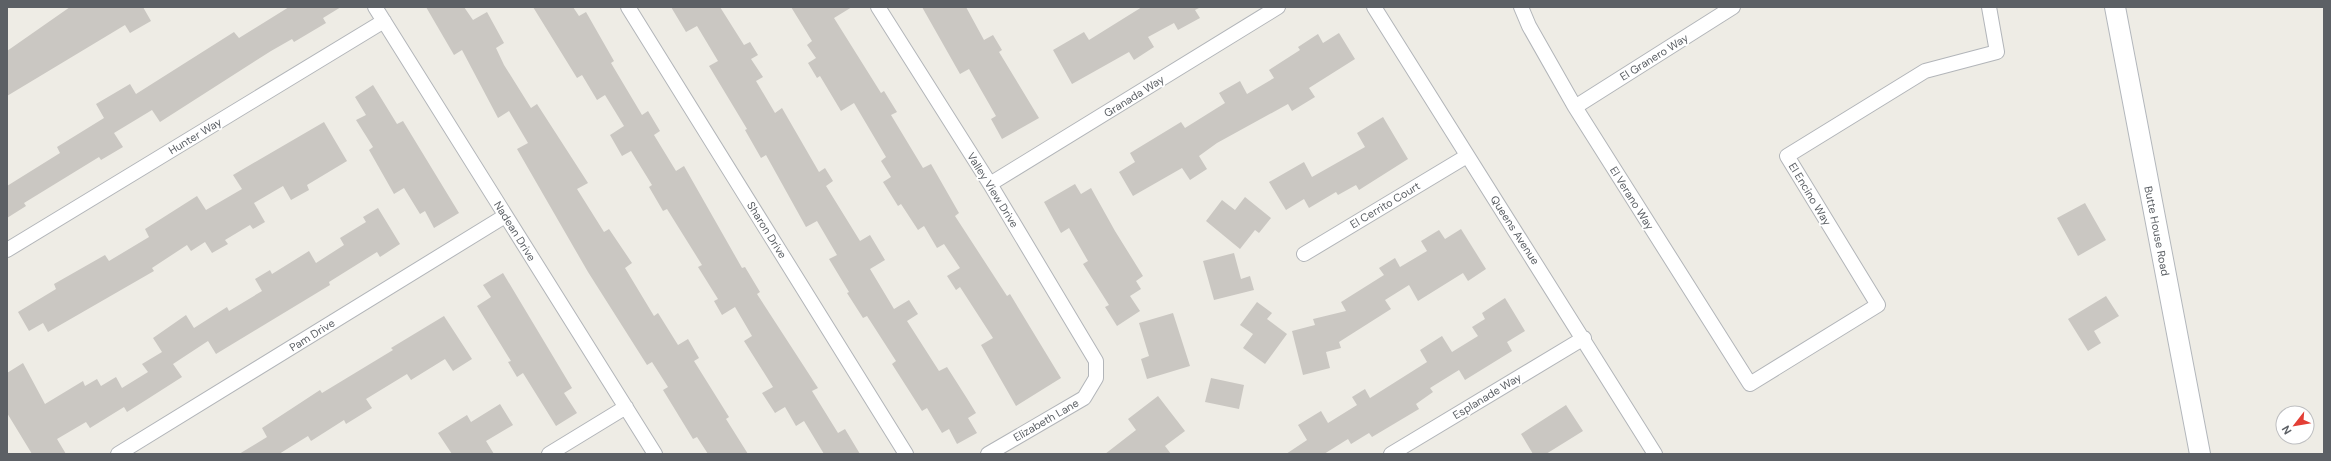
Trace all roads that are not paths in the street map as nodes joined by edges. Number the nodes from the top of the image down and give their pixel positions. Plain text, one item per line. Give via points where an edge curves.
1 (375, 7) edge
2 (628, 7) edge
3 (878, 7) edge
4 (1278, 7) edge
5 (1374, 7) edge
6 (1521, 7) edge
7 (1733, 7) edge
8 (1990, 7) edge
9 (2115, 7) edge
10 (384, 21) junction
11 (1575, 107) junction
12 (1467, 156) junction
13 (990, 184) junction
14 (505, 216) junction
15 (7, 250) edge
16 (1304, 254) dead end
17 (1584, 338) junction
18 (1096, 378) joint
19 (1750, 384) joint
20 (626, 407) junction
21 (1393, 453) edge
22 (118, 454) edge
23 (549, 454) edge
24 (655, 454) edge
25 (906, 454) edge
26 (988, 454) edge
27 (1655, 454) edge
28 (2200, 454) edge

1 - 10 street, Nadean Drive
2 - 25 street, Sharon Drive
3 - 13 street, Valley View Drive
4 - 13 street, Granada Way
5 - 12 street, Queens Avenue
6 - 11 street, El Verano Way
7 - 11 street, El Granero Way
8 - 19 street, El Encino Way via 1997,52 1925,71 1787,156 1878,305
9 - 28 main road, Butte House Road
10 - 14 street, Nadean Drive
10 - 15 street, Hunter Way
11 - 19 street, El Verano Way
12 - 16 street, El Cerrito Court
12 - 17 street, Queens Avenue
13 - 18 street, Valley View Drive via 1096,361
14 - 20 street, Nadean Drive
14 - 22 street, Pam Drive
17 - 21 street, Esplanade Way
17 - 27 street, Queens Avenue
18 - 26 street, Elizabeth Lane via 1084,398
20 - 23 street
20 - 24 street, Nadean Drive

